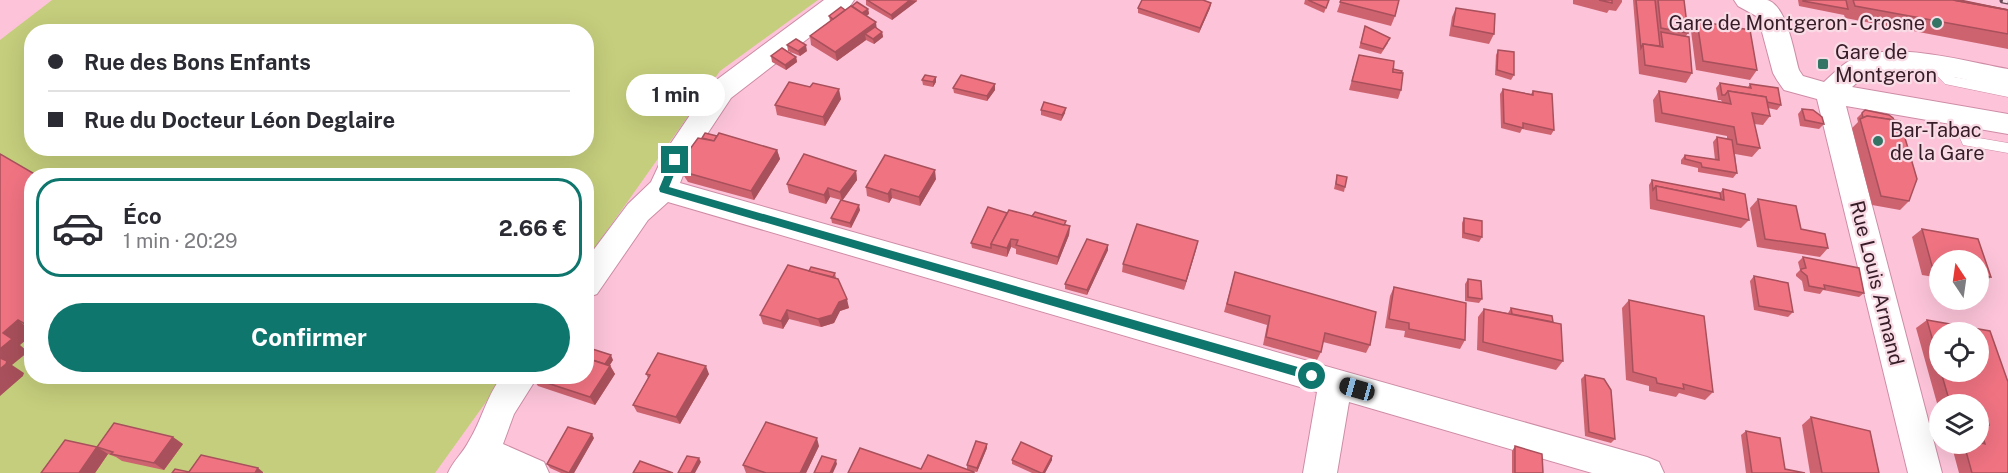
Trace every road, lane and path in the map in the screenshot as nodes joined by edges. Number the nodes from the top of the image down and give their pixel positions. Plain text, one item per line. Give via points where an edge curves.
1 (841, 0) edge
2 (1747, 0) edge
3 (1866, 64) junction
4 (1937, 68) junction
5 (2008, 79) edge
6 (2008, 92) edge
7 (1829, 93) junction
8 (1902, 105) junction
9 (1957, 115) junction
10 (2008, 124) edge
11 (2008, 148) edge
12 (663, 189) junction
13 (594, 274) edge
14 (1335, 382) junction
15 (516, 384) edge
16 (473, 465) edge
17 (532, 473) edge
18 (1320, 473) edge
19 (1647, 473) edge
20 (1925, 473) edge

1 - 12 street via 721,92 675,160
2 - 7 street via 1771,16 1786,73 1794,83
3 - 4 street via 1889,60
3 - 7 street
3 - 8 street via 1869,80 1880,93
4 - 5 street
4 - 6 lane via 1950,81
7 - 8 street
7 - 20 street, Rue Louis Armand
8 - 9 street
9 - 10 street
9 - 11 lane via 1968,141
12 - 13 street via 638,212
12 - 14 street
14 - 18 street
14 - 19 street
15 - 16 street via 498,410 491,436
16 - 17 street via 505,460

